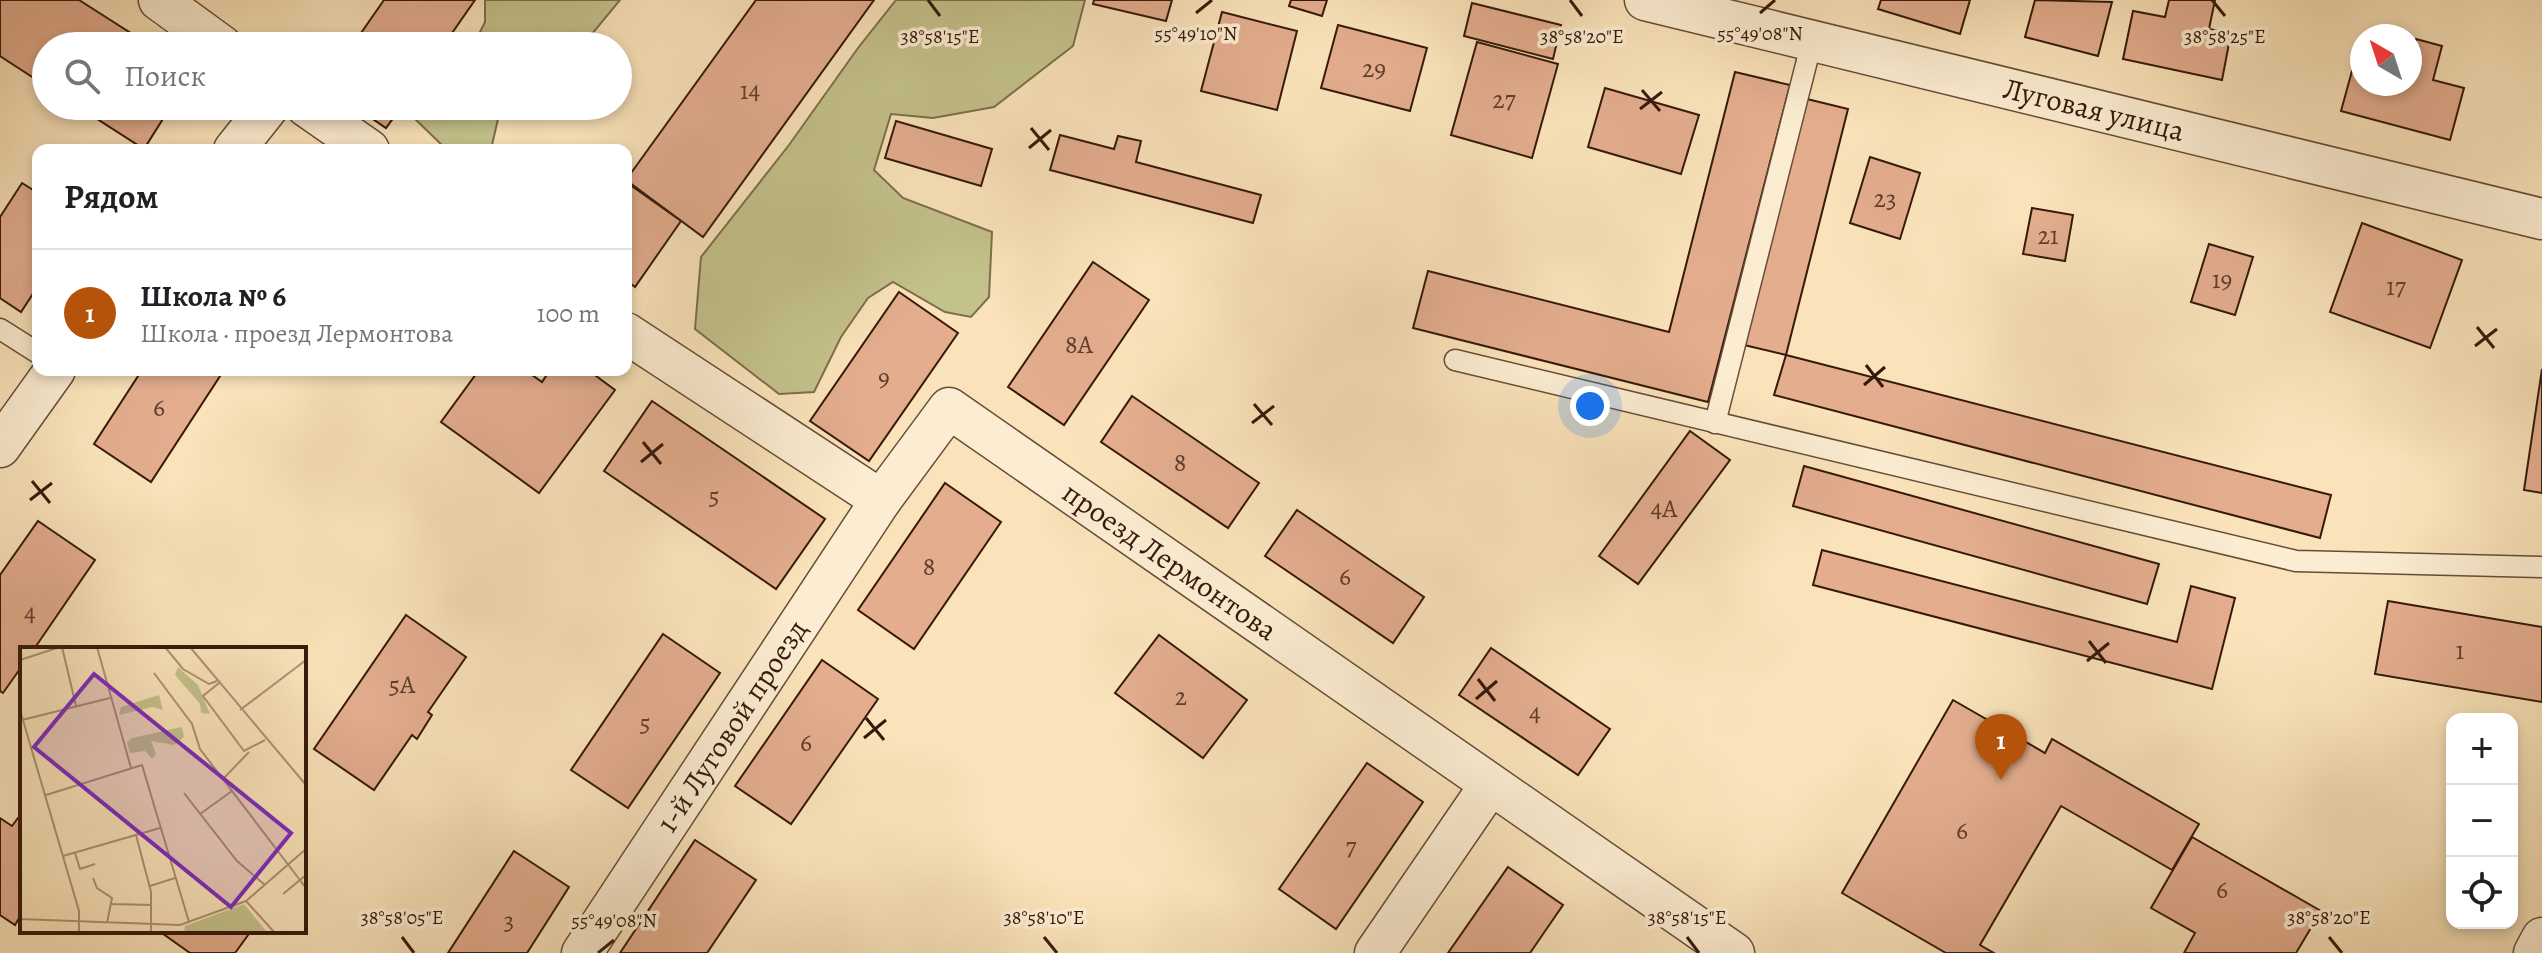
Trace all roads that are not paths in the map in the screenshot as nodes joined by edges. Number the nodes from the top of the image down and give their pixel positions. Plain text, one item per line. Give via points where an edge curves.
1 (159, 0) edge
2 (1660, 2) edge
3 (203, 32) edge
4 (1812, 41) junction
5 (258, 120) edge
6 (326, 120) edge
7 (239, 144) edge
8 (360, 144) edge
9 (2542, 219) edge
10 (0, 329) edge
11 (632, 337) edge
12 (32, 349) edge
13 (1455, 360) dead end
14 (51, 376) edge
15 (1715, 423) junction
16 (0, 447) edge
17 (881, 500) junction
18 (2542, 567) edge
19 (1490, 785) junction
20 (2542, 938) edge
21 (582, 953) edge
22 (1375, 953) edge
23 (1734, 953) edge
24 (2534, 953) edge

1 - 3 street
2 - 4 street, Луговая улица
4 - 9 street, Луговая улица
4 - 15 lane
5 - 7 street
6 - 8 street
10 - 12 lane
11 - 17 street
13 - 15 lane
14 - 16 street
15 - 18 lane via 2296,561
17 - 19 street, проезд Лермонтова via 949,408
17 - 21 street, 1-й Луговой проезд
19 - 22 street
19 - 23 street, проезд Лермонтова
20 - 24 street

